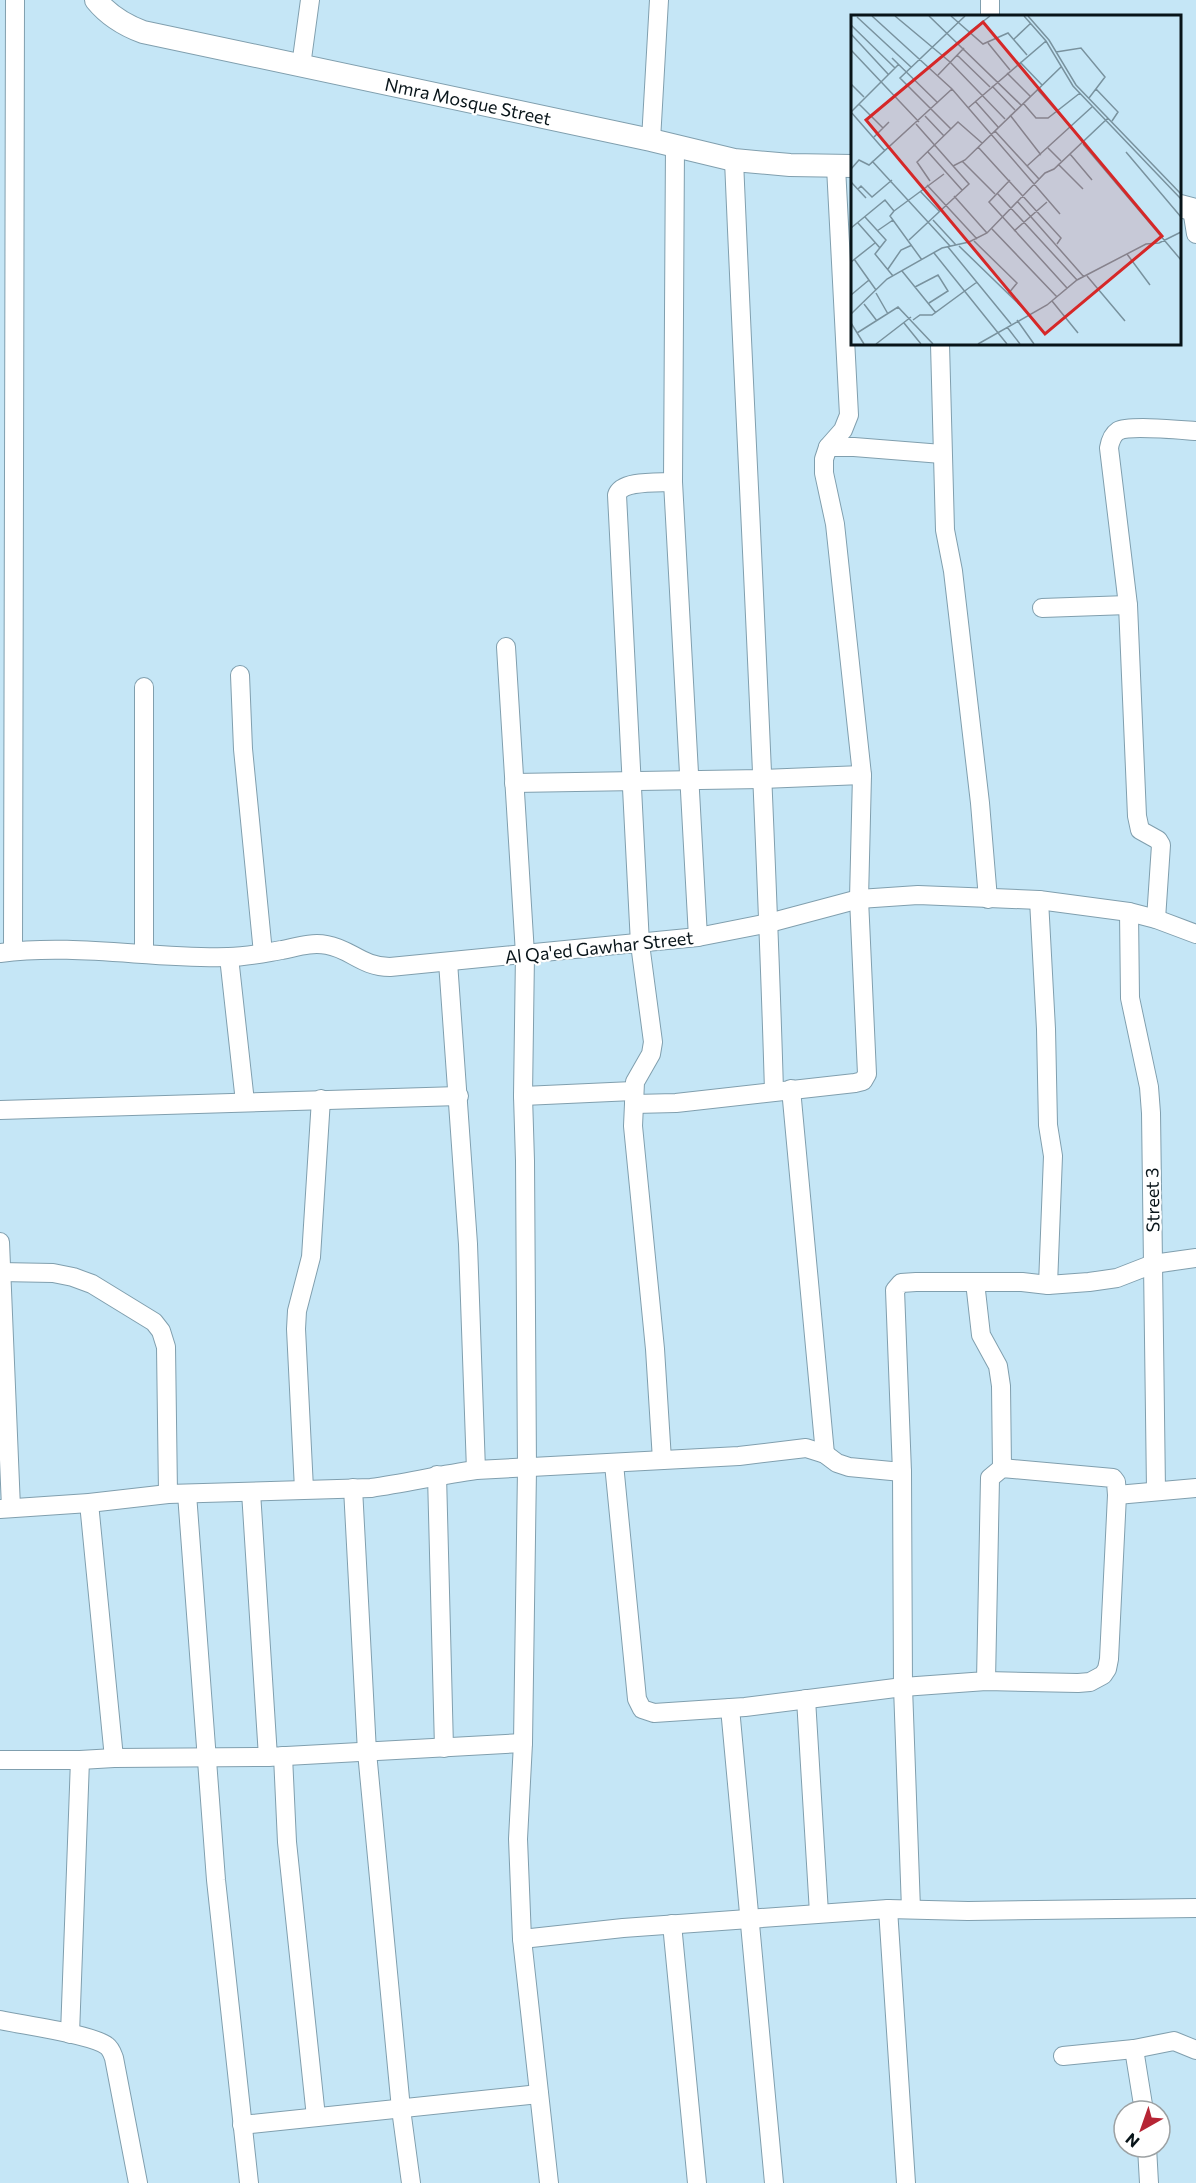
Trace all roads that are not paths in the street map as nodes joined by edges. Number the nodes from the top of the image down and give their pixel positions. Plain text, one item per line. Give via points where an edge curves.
1 (15, 0) edge
2 (96, 0) edge
3 (310, 0) edge
4 (659, 0) edge
5 (301, 66) junction
6 (651, 140) junction
7 (675, 145) junction
8 (734, 160) junction
9 (844, 166) edge
10 (1189, 208) edge
11 (1196, 234) edge
12 (940, 345) edge
13 (1196, 431) edge
14 (828, 447) junction
15 (942, 454) junction
16 (673, 482) junction
17 (1128, 605) junction
18 (1042, 608) dead end
19 (506, 647) dead end
20 (240, 675) dead end
21 (144, 687) dead end
22 (862, 775) junction
23 (762, 779) junction
24 (631, 781) junction
25 (690, 781) junction
26 (514, 783) junction
27 (859, 899) junction
28 (988, 899) junction
29 (1039, 900) junction
30 (1129, 912) junction
31 (1156, 919) junction
32 (769, 923) junction
33 (1196, 934) edge
34 (698, 937) junction
35 (640, 944) junction
36 (7, 952) edge
37 (263, 952) junction
38 (144, 954) junction
39 (525, 954) junction
40 (229, 957) junction
41 (448, 962) junction
42 (783, 1090) junction
43 (459, 1096) junction
44 (523, 1096) junction
45 (634, 1098) junction
46 (321, 1100) junction
47 (245, 1102) junction
48 (0, 1110) edge
49 (0, 1242) edge
50 (1196, 1258) edge
51 (1153, 1264) junction
52 (1, 1272) edge
53 (975, 1282) junction
54 (1048, 1285) junction
55 (825, 1454) junction
56 (662, 1460) junction
57 (614, 1464) junction
58 (1002, 1468) junction
59 (527, 1469) junction
60 (476, 1470) junction
61 (902, 1472) junction
62 (437, 1475) junction
63 (353, 1488) junction
64 (1196, 1488) edge
65 (304, 1489) junction
66 (1155, 1490) junction
67 (251, 1492) junction
68 (168, 1494) junction
69 (187, 1494) junction
70 (1117, 1495) junction
71 (89, 1503) junction
72 (5, 1509) edge
73 (986, 1681) junction
74 (903, 1687) junction
75 (806, 1699) junction
76 (730, 1708) junction
77 (523, 1743) junction
78 (444, 1748) junction
79 (367, 1752) junction
80 (276, 1757) junction
81 (114, 1758) junction
82 (206, 1758) junction
83 (0, 1760) edge
84 (80, 1761) junction
85 (1196, 1908) edge
86 (888, 1909) junction
87 (911, 1909) junction
88 (819, 1913) junction
89 (749, 1919) junction
90 (672, 1924) junction
91 (522, 1939) junction
92 (0, 2020) edge
93 (70, 2034) junction
94 (1134, 2049) junction
95 (1196, 2050) edge
96 (1063, 2056) dead end
97 (539, 2094) junction
98 (1142, 2099) edge
99 (401, 2109) junction
100 (316, 2117) junction
101 (242, 2125) junction
102 (1148, 2159) edge
103 (138, 2183) edge
104 (249, 2183) edge
105 (411, 2183) edge
106 (549, 2183) edge
107 (696, 2183) edge
108 (774, 2183) edge
109 (906, 2183) edge
110 (1149, 2183) edge

1 - 36 street
2 - 5 street, Nmra Mosque Street via 116,19 143,32
3 - 5 street
4 - 6 street
5 - 6 street, Nmra Mosque Street
6 - 7 street, Nmra Mosque Street
7 - 8 street, Nmra Mosque Street
7 - 16 street
8 - 9 street, Nmra Mosque Street
8 - 23 street
9 - 14 street via 849,415 843,430
10 - 11 street
12 - 15 street
13 - 17 street via 1129,429 1118,431 1110,441
14 - 15 street
14 - 22 street via 824,473 835,524
15 - 28 street via 945,530 980,802
16 - 24 street via 626,485 617,495
16 - 25 street
17 - 18 street
17 - 31 street via 1137,816 1140,830 1161,845
19 - 26 street
20 - 37 street via 243,750
21 - 38 street
22 - 23 street
22 - 27 street
23 - 25 street
23 - 32 street
24 - 25 street
24 - 26 street
24 - 35 street
25 - 34 street
26 - 39 street
27 - 28 street, Al Qa'ed Gawhar Street
27 - 32 street, Al Qa'ed Gawhar Street
27 - 42 street via 866,1078 855,1083
28 - 29 street, Al Qa'ed Gawhar Street
29 - 30 street, Al Qa'ed Gawhar Street
29 - 54 street via 1048,1125 1053,1156
30 - 31 street, Al Qa'ed Gawhar Street
30 - 51 street, Street 3 via 1130,998 1151,1113
31 - 33 street, Al Qa'ed Gawhar Street
32 - 34 street, Al Qa'ed Gawhar Street
32 - 42 street
34 - 35 street, Al Qa'ed Gawhar Street
35 - 39 street, Al Qa'ed Gawhar Street
35 - 45 street via 653,1042 651,1054 635,1082
36 - 38 street, Al Qa'ed Gawhar Street
37 - 40 street, Al Qa'ed Gawhar Street
37 - 41 street, Al Qa'ed Gawhar Street via 312,944 343,950 380,967
38 - 40 street, Al Qa'ed Gawhar Street
39 - 41 street, Al Qa'ed Gawhar Street
39 - 44 street
40 - 47 street
41 - 43 street
42 - 45 street via 676,1103
42 - 55 street
43 - 46 street
43 - 60 street
44 - 45 street
44 - 59 street
45 - 56 street via 633,1126
46 - 47 street
46 - 65 street via 312,1249 296,1329
47 - 48 street
49 - 52 street
50 - 51 street
51 - 54 street via 1118,1278
51 - 66 street, Street 3
52 - 68 street via 53,1273 92,1284 161,1330 166,1347
52 - 72 street
53 - 54 street
53 - 58 street via 981,1335 998,1366 1001,1386
53 - 61 street via 906,1282 895,1290
55 - 56 street via 806,1448
55 - 61 street via 849,1467
56 - 57 street
57 - 59 street
57 - 76 street via 639,1706 654,1713
58 - 70 street via 1109,1476 1116,1482
58 - 73 street via 990,1478 989,1490
59 - 60 street
59 - 77 street
60 - 62 street
61 - 74 street
62 - 63 street via 402,1484
62 - 78 street
63 - 65 street
63 - 79 street
64 - 66 street
65 - 67 street
66 - 70 street
67 - 69 street
67 - 80 street
68 - 69 street
68 - 71 street
69 - 82 street
70 - 73 street via 1109,1659 1103,1675 1078,1683
71 - 72 street
71 - 81 street
73 - 74 street
74 - 75 street
74 - 87 street
75 - 76 street
75 - 88 street
76 - 89 street
77 - 78 street
77 - 91 street via 519,1839
78 - 79 street
79 - 80 street
79 - 99 street
80 - 82 street
80 - 100 street
81 - 82 street
81 - 84 street
82 - 101 street
83 - 84 street
84 - 93 street
85 - 87 street
86 - 87 street
86 - 88 street
86 - 109 street
88 - 89 street
89 - 90 street
89 - 108 street
90 - 91 street
90 - 107 street
91 - 97 street
92 - 93 street
93 - 103 street via 99,2042 111,2050
94 - 95 street via 1174,2041
94 - 96 street
94 - 98 street
97 - 99 street
97 - 106 street
99 - 100 street
99 - 105 street
100 - 101 street
101 - 104 street
102 - 110 street

